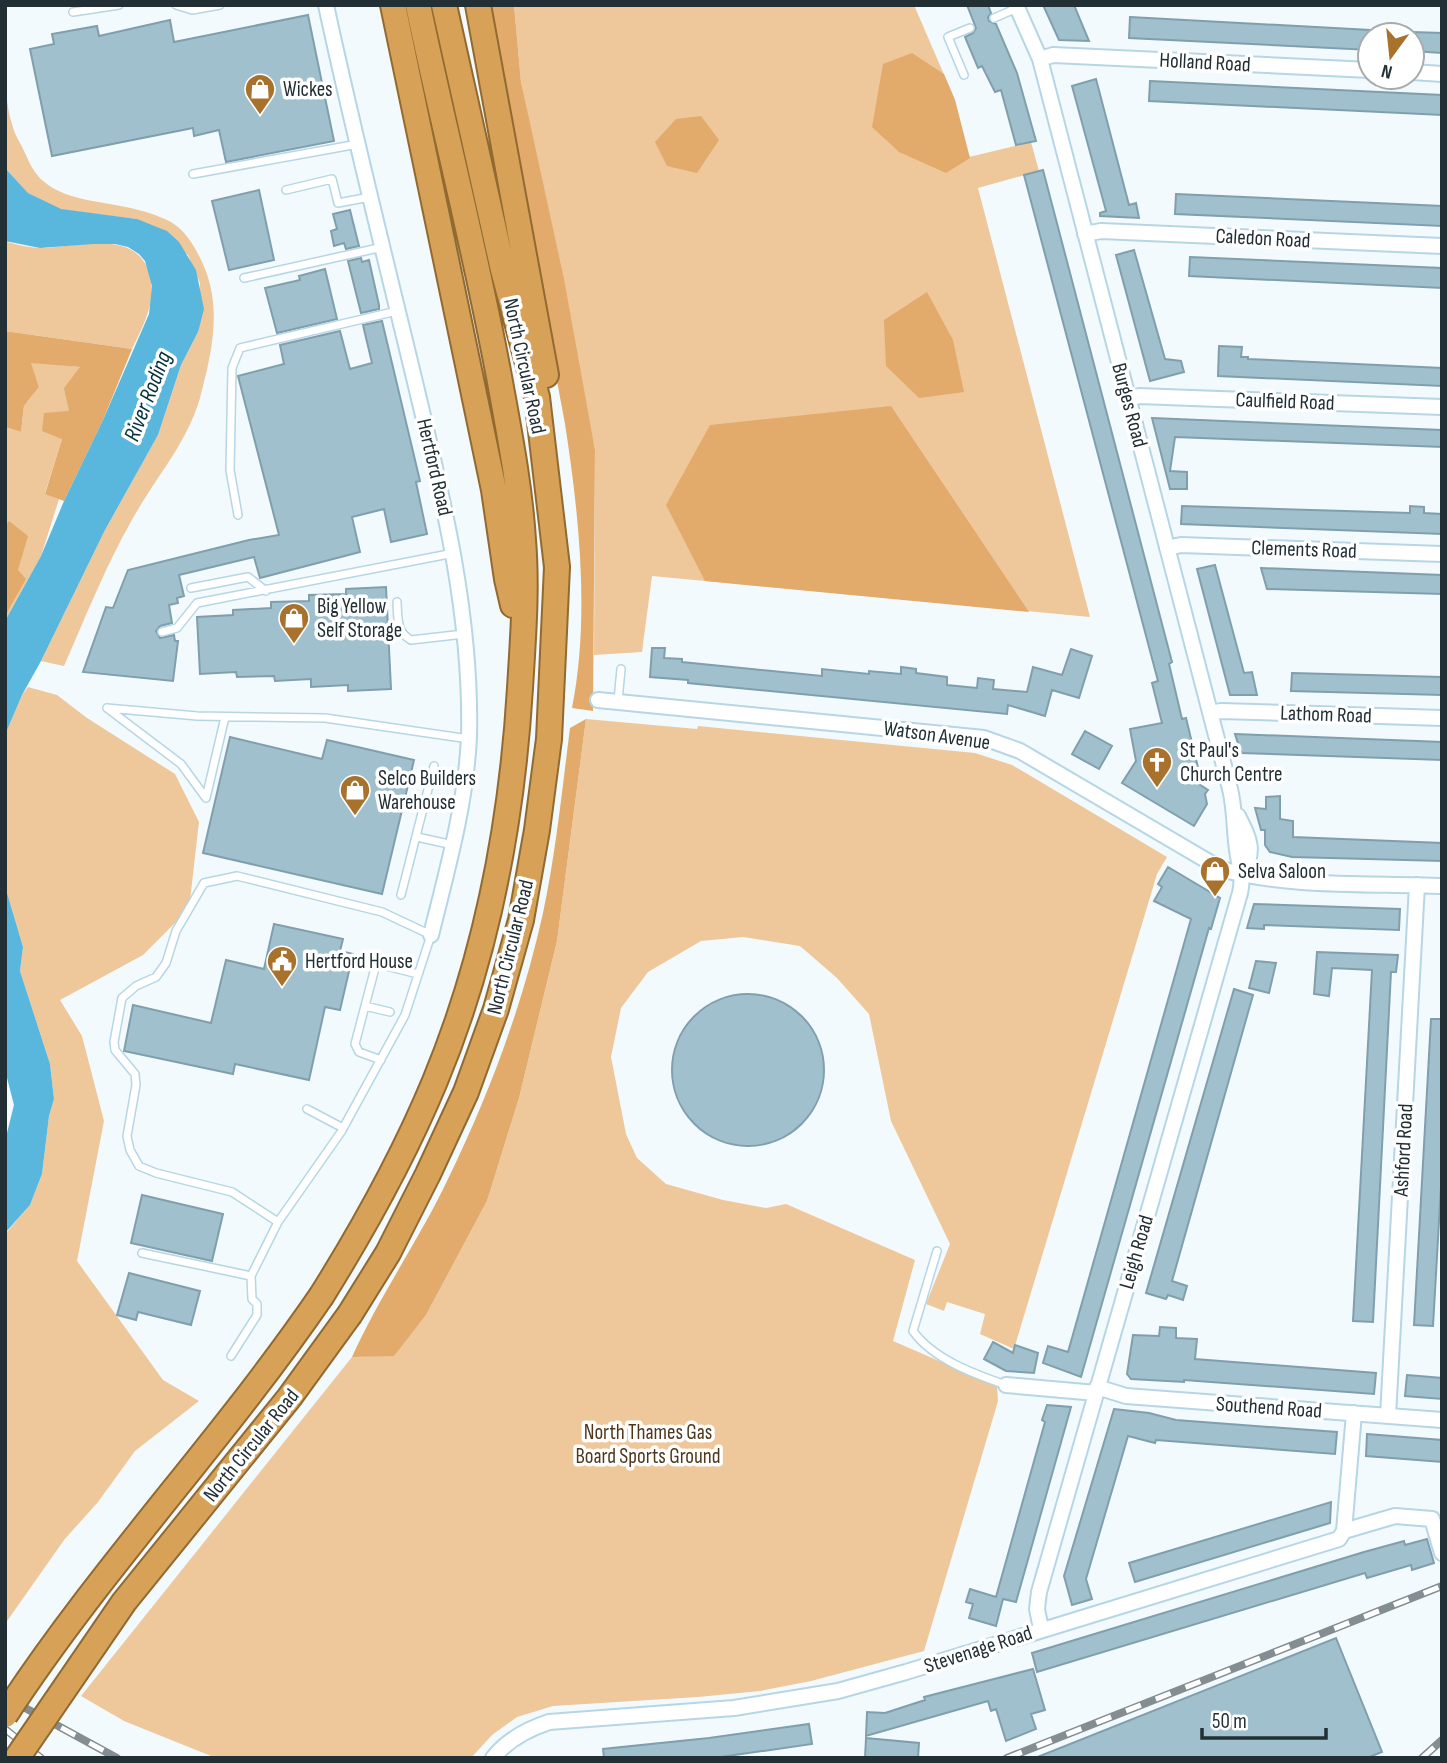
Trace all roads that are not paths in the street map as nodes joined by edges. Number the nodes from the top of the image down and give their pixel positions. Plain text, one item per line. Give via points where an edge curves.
1 (119, 5) edge
2 (176, 5) edge
3 (220, 5) edge
4 (326, 5) edge
5 (393, 5) edge
6 (418, 5) edge
7 (444, 5) edge
8 (478, 5) edge
9 (1017, 7) edge
10 (74, 12) dead end
11 (994, 18) dead end
12 (970, 28) dead end
13 (1040, 59) junction
14 (1356, 69) edge
15 (964, 75) dead end
16 (359, 144) junction
17 (193, 174) dead end
18 (286, 190) dead end
19 (371, 197) junction
20 (1085, 234) junction
21 (1442, 246) edge
22 (384, 247) junction
23 (244, 278) dead end
24 (398, 311) junction
25 (1129, 399) junction
26 (1442, 407) edge
27 (238, 514) dead end
28 (1167, 548) junction
29 (454, 553) junction
30 (1442, 554) edge
31 (557, 567) junction
32 (191, 588) dead end
33 (265, 591) junction
34 (397, 603) dead end
35 (162, 632) dead end
36 (464, 634) junction
37 (522, 643) junction
38 (621, 668) dead end
39 (598, 699) dead end
40 (618, 701) junction
41 (1210, 713) junction
42 (225, 717) junction
43 (1442, 718) edge
44 (468, 739) junction
45 (434, 766) dead end
46 (417, 837) junction
47 (454, 845) junction
48 (1243, 875) junction
49 (1417, 885) junction
50 (1442, 886) edge
51 (401, 895) dead end
52 (431, 935) junction
53 (418, 974) junction
54 (365, 1006) junction
55 (390, 1012) dead end
56 (381, 1060) junction
57 (307, 1110) dead end
58 (343, 1128) junction
59 (278, 1222) junction
60 (937, 1251) dead end
61 (142, 1253) dead end
62 (251, 1276) junction
63 (231, 1356) dead end
64 (1006, 1385) joint
65 (1096, 1390) junction
66 (1354, 1413) junction
67 (1388, 1416) junction
68 (1442, 1420) edge
69 (1437, 1518) edge
70 (1344, 1531) junction
71 (1442, 1553) edge
72 (1041, 1629) junction
73 (5, 1715) edge
74 (17, 1758) edge
75 (493, 1758) edge

1 - 10 lane
2 - 3 lane via 192,10
4 - 16 street, Hertford Road
5 - 37 highway
6 - 37 highway, North Circular Road via 479,275 511,444 523,541
7 - 31 highway, North Circular Road via 503,270 537,397
8 - 31 highway via 556,429
9 - 11 lane
9 - 13 street, Burges Road
12 - 15 lane via 948,37
13 - 14 street, Holland Road via 1053,55
13 - 20 street, Burges Road
16 - 17 lane
16 - 19 street, Hertford Road
18 - 19 lane via 332,179 338,204
19 - 22 street, Hertford Road
20 - 21 street, Caledon Road via 1101,231
20 - 25 street, Burges Road
22 - 23 lane
22 - 24 street, Hertford Road
24 - 27 lane via 240,348 232,368 230,470
24 - 29 street, Hertford Road
25 - 26 street, Caulfield Road
25 - 28 street, Burges Road
28 - 30 street, Clements Road
28 - 41 street, Burges Road
29 - 33 lane
29 - 36 street, Hertford Road
31 - 74 highway, North Circular Road, bridge via 549,739 537,830 521,920 466,1092 388,1253 350,1314 289,1398 124,1602
32 - 33 lane via 248,577
33 - 35 lane via 197,603 177,628
34 - 36 lane via 399,627 411,640
36 - 44 street, Hertford Road
37 - 73 highway, North Circular Road, bridge via 517,735 489,913 465,999 400,1158 322,1295 45,1654
38 - 40 lane
39 - 40 street, Watson Avenue
40 - 48 street, Watson Avenue via 984,738 1020,751 1212,864
41 - 43 street, Lathom Road
41 - 48 street, Burges Road via 1234,808 1247,833 1251,857
42 - 42 lane via 197,716 107,708 181,764 206,798
42 - 44 lane via 325,718
44 - 47 street, Hertford Road
45 - 46 lane
46 - 47 lane
46 - 51 lane
47 - 52 street, Hertford Road
48 - 49 street
48 - 65 street, Leigh Road
49 - 50 street
49 - 67 street, Ashford Road
52 - 53 lane
52 - 59 lane via 382,912 237,876 204,883 176,931 166,963 156,977 122,998 114,1042 115,1050 135,1074 127,1136 139,1166 232,1192
53 - 54 lane via 378,964
53 - 56 lane via 405,1015
54 - 55 lane
54 - 56 lane via 356,1050
56 - 58 lane
57 - 58 lane
58 - 59 lane
59 - 62 lane
60 - 64 lane via 913,1331 922,1344 944,1358
61 - 62 lane
62 - 63 lane via 257,1315
64 - 65 street, Southend Road
65 - 66 street, Southend Road
65 - 72 street, Leigh Road via 1039,1592
66 - 67 street, Southend Road
66 - 70 street
67 - 68 street, Southend Road
69 - 70 street, Stevenage Road via 1395,1516
69 - 71 street
70 - 72 street, Stevenage Road via 1333,1541
72 - 75 street, Stevenage Road via 906,1672 797,1699 734,1709 548,1722 512,1740

